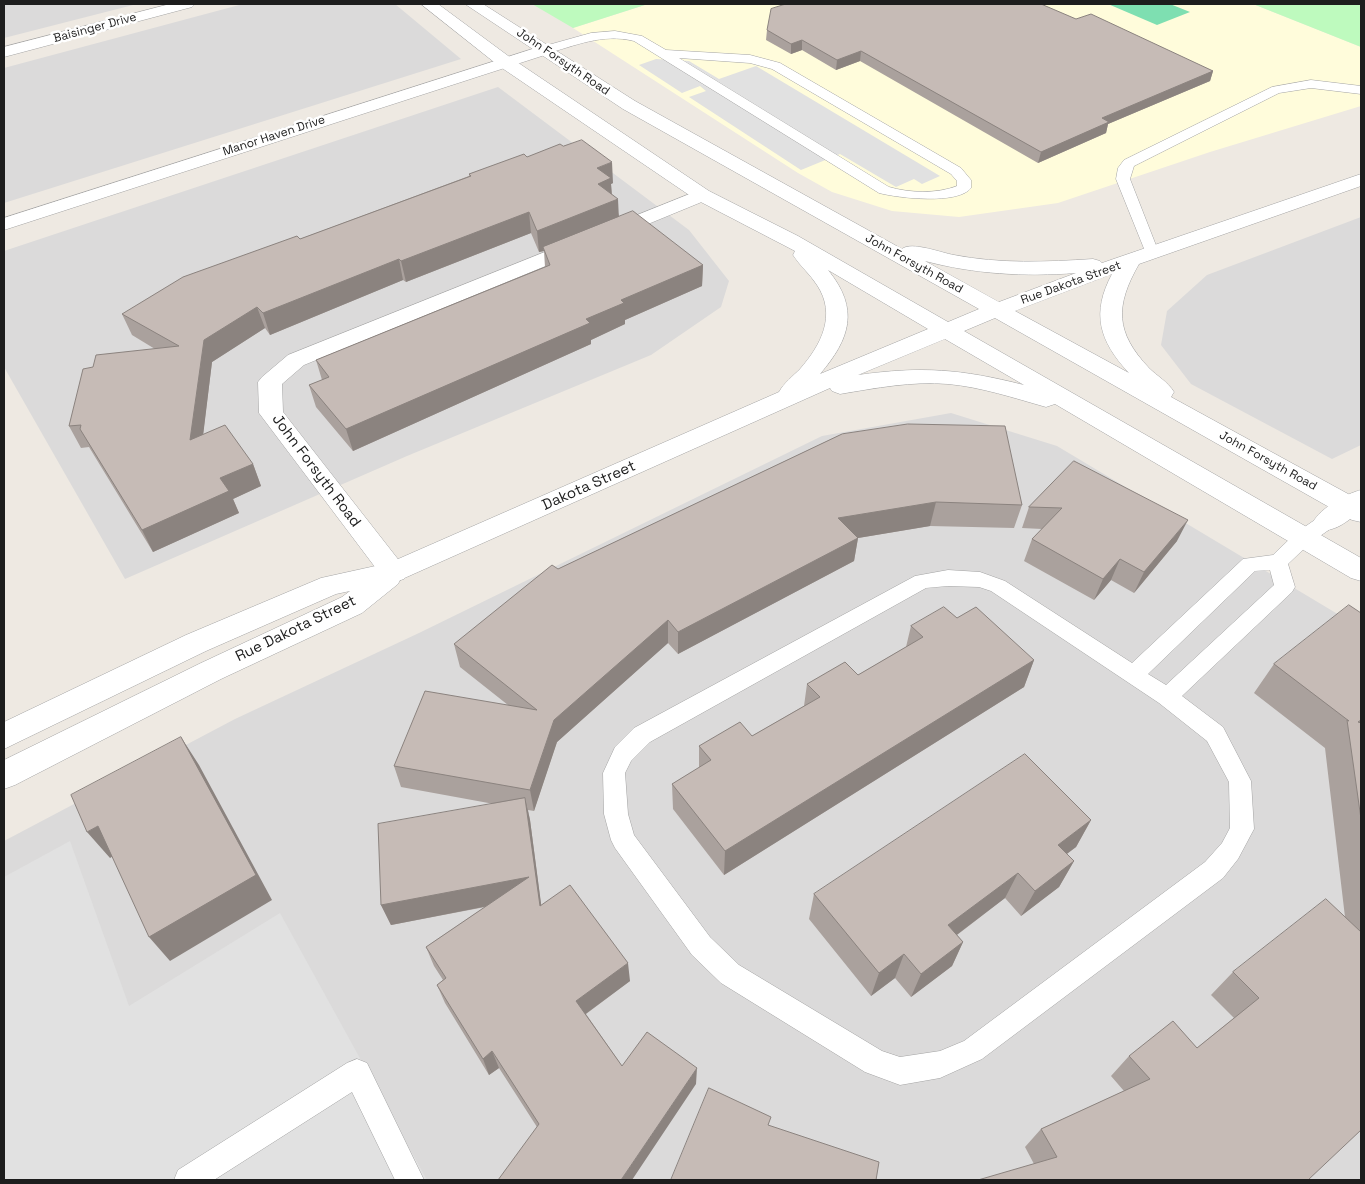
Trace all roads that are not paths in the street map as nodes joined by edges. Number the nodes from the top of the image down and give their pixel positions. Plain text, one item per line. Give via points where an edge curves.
1 (187, 4) edge
2 (429, 4) edge
3 (473, 4) edge
4 (545, 50) junction
5 (4, 52) edge
6 (666, 54) junction
7 (505, 62) junction
8 (1361, 90) edge
9 (1361, 180) edge
10 (702, 195) junction
11 (4, 224) edge
12 (866, 238) junction
13 (791, 240) junction
14 (1152, 252) junction
15 (1130, 261) junction
16 (998, 310) junction
17 (947, 330) junction
18 (785, 399) junction
19 (1082, 409) junction
20 (1191, 418) junction
21 (1357, 506) edge
22 (1326, 522) joint
23 (1303, 538) junction
24 (1278, 562) junction
25 (1361, 571) edge
26 (394, 572) junction
27 (1132, 675) junction
28 (1166, 697) junction
29 (4, 736) edge
30 (4, 775) edge
31 (188, 1180) edge
32 (410, 1180) edge

1 - 5 street, Baisinger Drive
2 - 7 street
3 - 4 street, John Forsyth Road
4 - 6 lane via 589,36 615,34 638,38
4 - 7 street, Manor Haven Drive
4 - 12 street, John Forsyth Road via 629,106
6 - 6 lane via 884,190 908,195 964,188 964,180 956,172 776,66 750,59
7 - 10 street
7 - 11 street, Manor Haven Drive
8 - 14 lane via 1311,84 1276,90 1129,163 1123,179
9 - 14 street, Rue Dakota Street
10 - 13 street
10 - 26 street, John Forsyth Road via 296,360 270,382 270,413
12 - 15 street via 990,268 1044,269
12 - 16 street, John Forsyth Road
13 - 17 street
13 - 18 street via 827,283 837,307 836,330 823,354
14 - 15 street, Rue Dakota Street
15 - 16 street, Rue Dakota Street
15 - 20 street via 1110,306 1112,330 1125,353
16 - 17 street, Rue Dakota Street
16 - 20 street, John Forsyth Road
17 - 18 street, Rue Dakota Street
17 - 19 street
18 - 19 street via 883,379 949,378 993,385
18 - 26 street, Dakota Street
19 - 23 street
20 - 21 street, John Forsyth Road
21 - 22 street
22 - 23 lane
23 - 24 lane
23 - 25 street
24 - 27 lane via 1250,564
24 - 28 lane via 1285,587
26 - 29 street, Rue Dakota Street via 331,585 196,643
26 - 30 street, Rue Dakota Street via 352,604
27 - 28 lane
27 - 28 lane via 998,586 980,580 948,578 922,581 642,735 623,754 614,773 616,814 623,840 701,946 730,974 875,1062 900,1071 940,1064 973,1050 1214,870 1230,851 1242,829 1240,781 1215,734
31 - 32 lane via 357,1073

